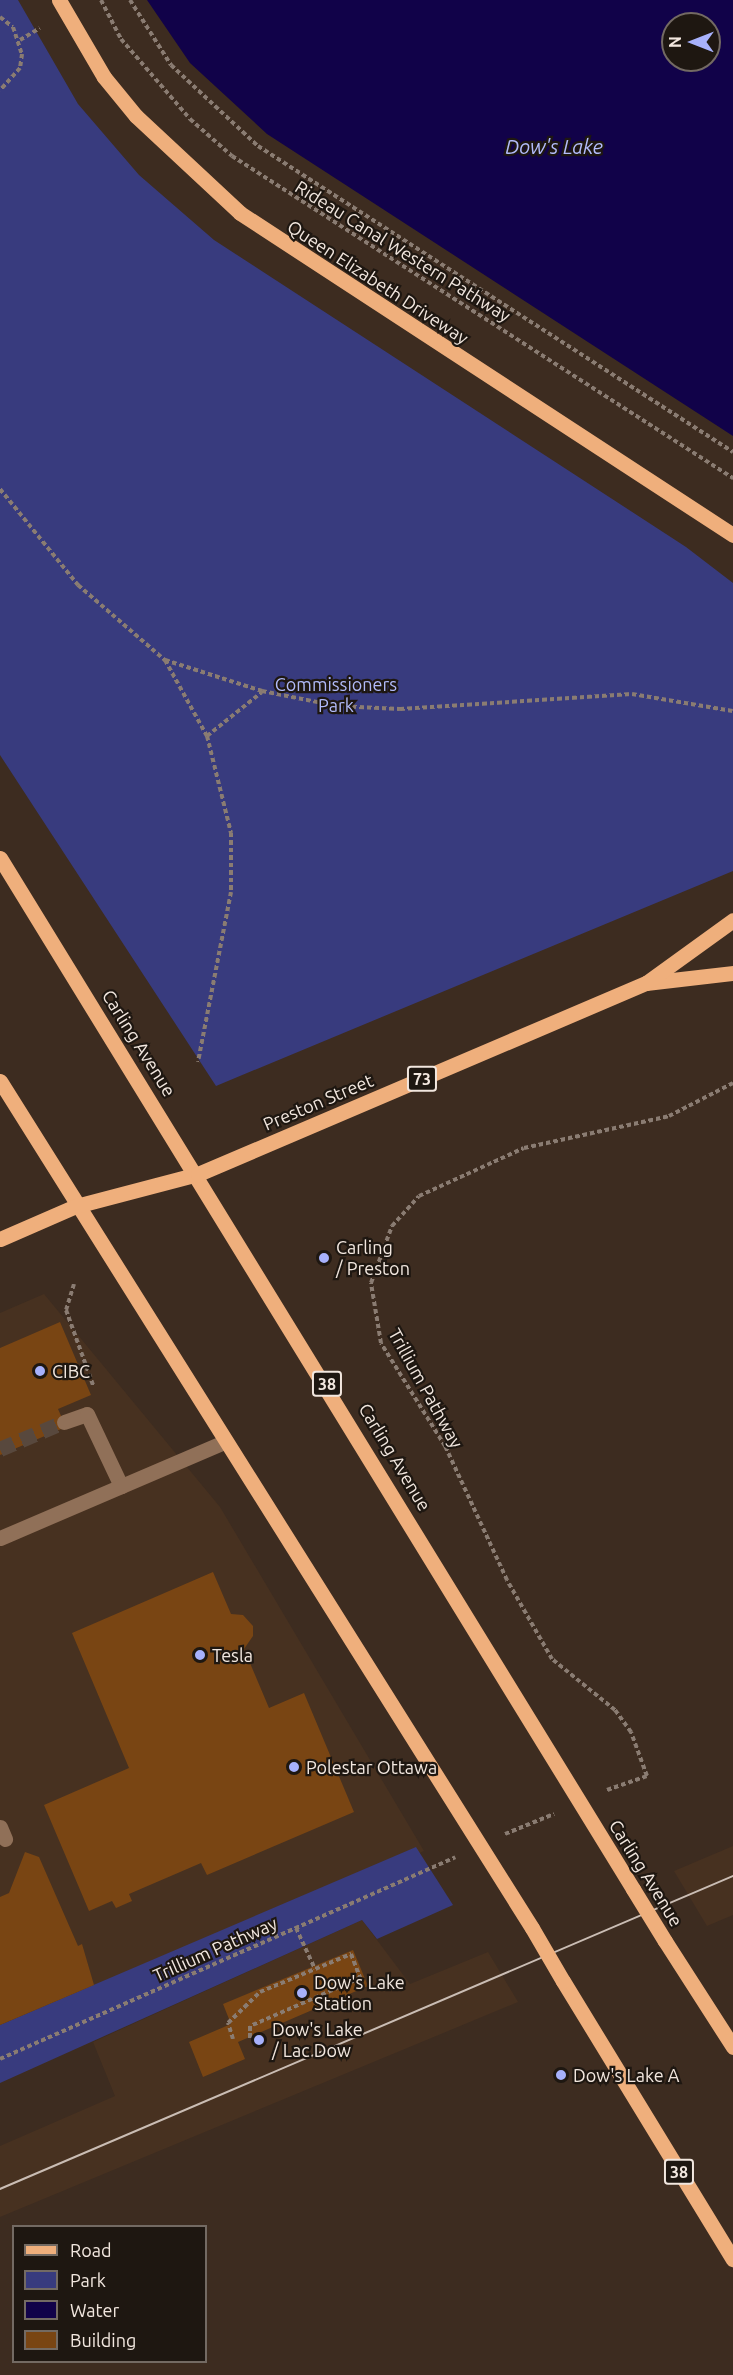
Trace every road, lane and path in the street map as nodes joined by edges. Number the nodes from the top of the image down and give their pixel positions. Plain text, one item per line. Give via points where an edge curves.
1 (59, 0) edge
2 (101, 0) edge
3 (130, 0) edge
4 (0, 17) edge
5 (40, 28) dead end
6 (20, 40) junction
7 (0, 90) edge
8 (733, 452) edge
9 (733, 478) edge
10 (0, 489) edge
11 (733, 535) edge
12 (165, 660) junction
13 (262, 691) junction
14 (733, 711) edge
15 (207, 736) junction
16 (0, 858) edge
17 (733, 920) edge
18 (733, 973) edge
19 (646, 983) junction
20 (198, 1062) dead end
21 (0, 1081) edge
22 (733, 1083) edge
23 (198, 1174) junction
24 (76, 1206) junction
25 (0, 1239) edge
26 (64, 1422) tunnel mouth
27 (222, 1443) junction
28 (121, 1486) junction
29 (0, 1538) edge
30 (614, 1787) dead end
31 (579, 1803) junction
32 (482, 1844) junction
33 (440, 1863) dead end
34 (296, 1928) junction
35 (315, 1969) junction
36 (250, 2038) dead end
37 (233, 2039) dead end
38 (733, 2048) edge
39 (0, 2059) edge
40 (733, 2259) edge

1 - 11 main road, Queen Elizabeth Driveway via 104,77 136,116 240,213
2 - 9 path, Rideau Canal Western Pathway via 121,39 190,119 232,156
3 - 8 path via 171,65 258,146
4 - 6 path
5 - 6 path
6 - 7 path via 20,68
10 - 12 path via 78,585
12 - 13 path
12 - 15 path
13 - 14 path via 338,706 400,709 632,694
13 - 15 path
15 - 20 path via 231,833 231,892
16 - 23 main road, Carling Avenue / 38
17 - 19 main road, Preston Street / 73
18 - 19 main road, Preston Street / 73
19 - 23 main road, Preston Street / 73
21 - 24 main road, 38
22 - 30 path, Trillium Pathway via 669,1116 524,1148 419,1196 392,1226 371,1283 381,1343 445,1446 507,1580 552,1659 615,1710 631,1732 647,1776
23 - 24 main road, Preston Street / 73
23 - 31 main road, Carling Avenue / 38
24 - 25 main road, Preston Street / 73
24 - 27 main road, 38
26 - 28 lane via 87,1413
27 - 28 lane
27 - 32 main road, 38
28 - 29 lane
31 - 32 path
31 - 38 main road, Carling Avenue / 38, bridge
32 - 40 main road, 38, bridge
33 - 34 path, Trillium Pathway
34 - 35 path
34 - 39 path, Trillium Pathway
35 - 36 path via 351,1954 360,1978 250,2026
35 - 37 path via 260,1992 234,2014 228,2023

